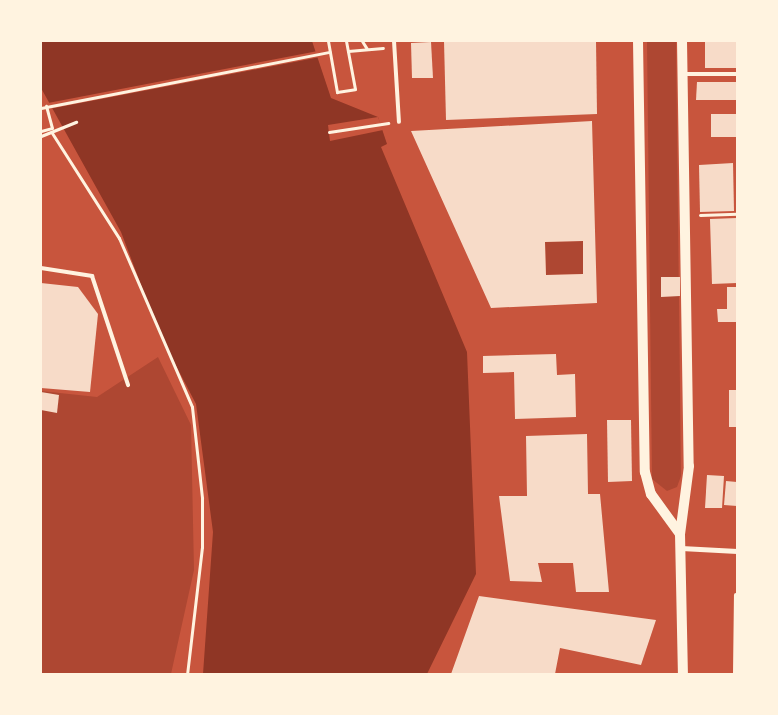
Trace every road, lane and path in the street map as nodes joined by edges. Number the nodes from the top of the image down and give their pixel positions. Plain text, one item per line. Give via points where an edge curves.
1 (328, 41) edge
2 (346, 41) edge
3 (362, 41) edge
4 (394, 41) edge
5 (638, 41) edge
6 (682, 41) edge
7 (348, 51) junction
8 (329, 52) junction
9 (683, 74) junction
10 (737, 74) edge
11 (48, 106) junction
12 (41, 108) edge
13 (76, 122) dead end
14 (399, 122) dead end
15 (380, 124) dead end
16 (41, 130) edge
17 (329, 132) dead end
18 (52, 133) junction
19 (41, 136) edge
20 (737, 214) edge
21 (687, 216) junction
22 (41, 268) edge
23 (128, 385) dead end
24 (680, 534) junction
25 (681, 548) junction
26 (737, 551) edge
27 (736, 594) edge
28 (187, 674) edge
29 (683, 674) edge
30 (735, 674) edge

1 - 8 path
2 - 7 path
3 - 7 path via 367,49
4 - 14 lane
5 - 24 main road via 645,472 651,494
6 - 9 main road
7 - 8 path via 355,89 337,92
8 - 11 path
9 - 10 street
9 - 21 main road
11 - 12 path
11 - 16 path via 52,128
13 - 18 path
15 - 17 path
18 - 19 path
18 - 28 path via 119,238 192,407 202,498 202,547
20 - 21 path
21 - 24 main road via 689,466
22 - 23 lane via 92,276
24 - 25 main road
25 - 26 street
25 - 29 main road
27 - 30 lane

